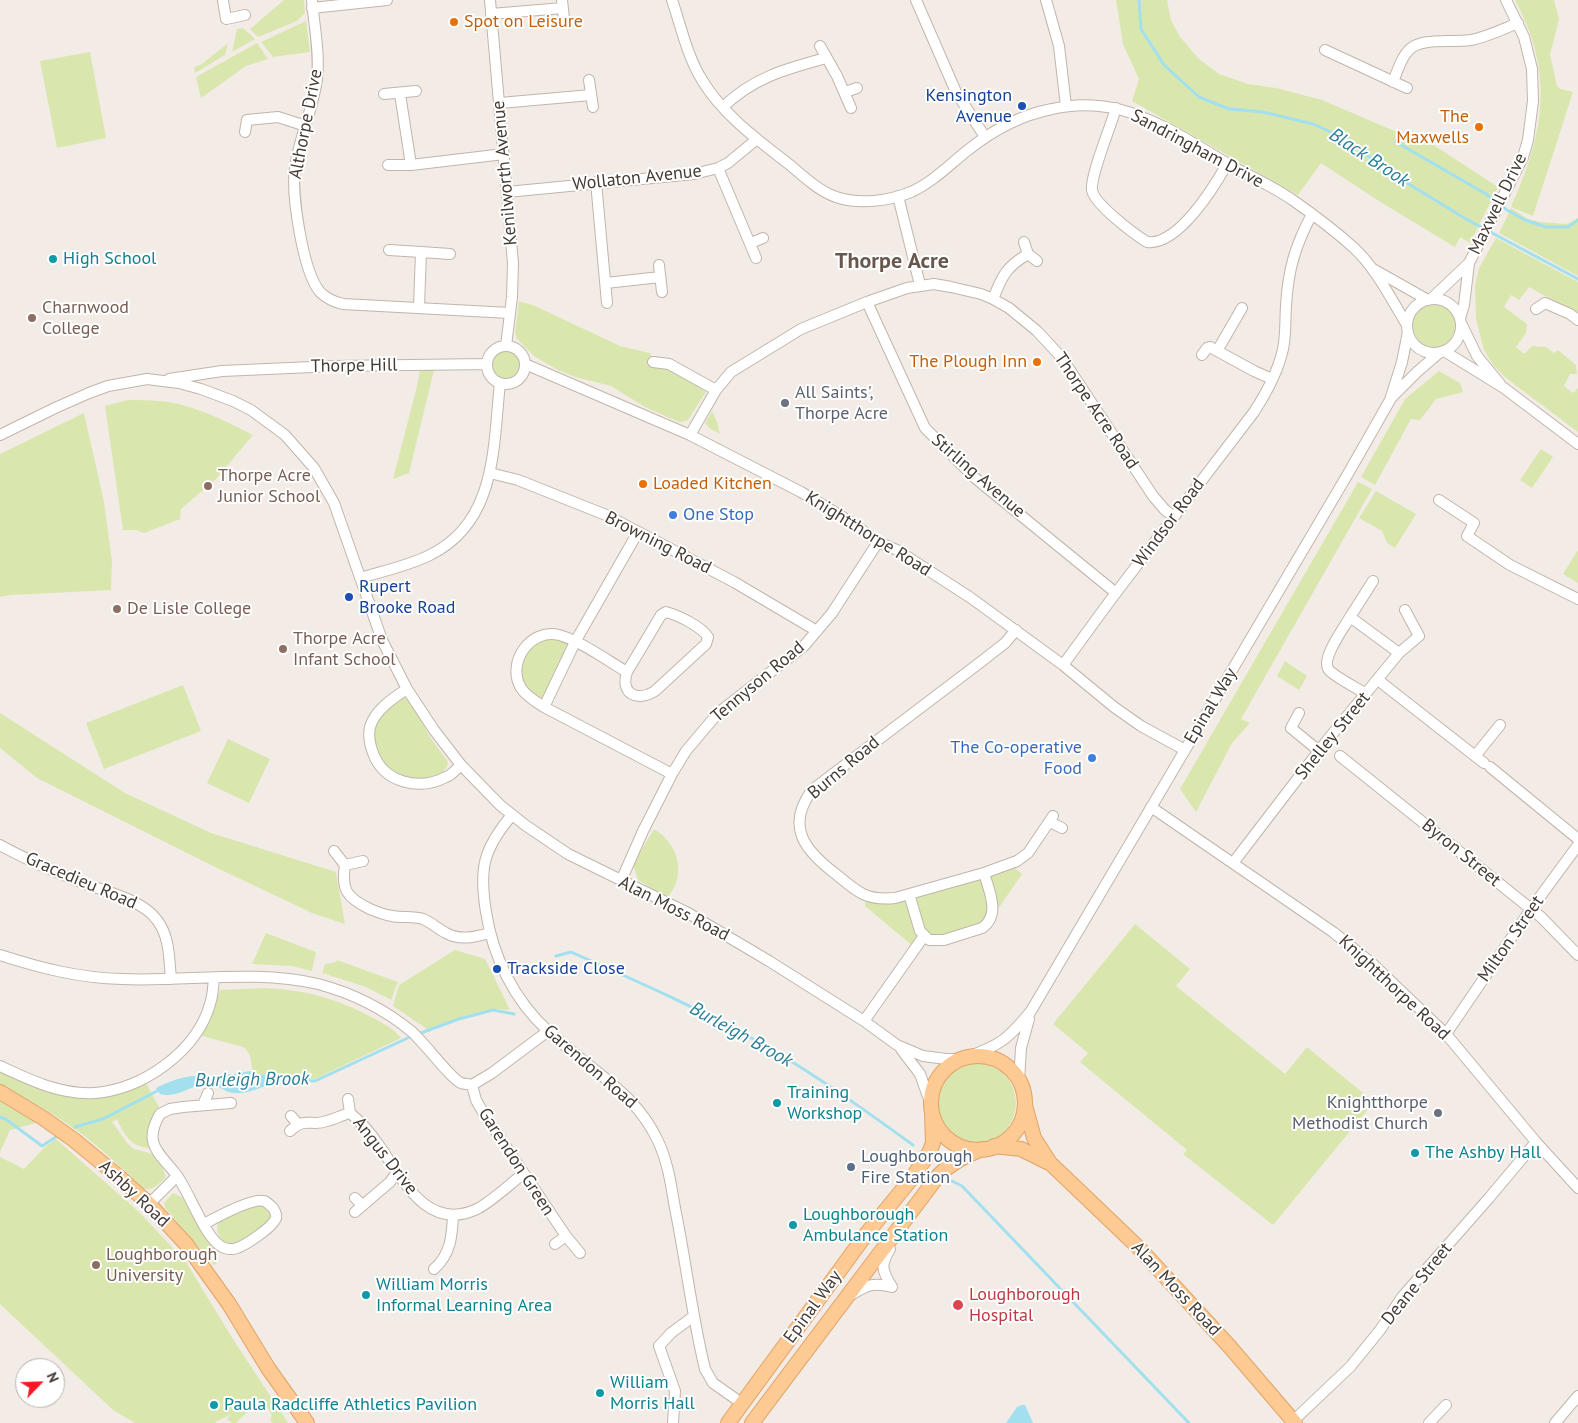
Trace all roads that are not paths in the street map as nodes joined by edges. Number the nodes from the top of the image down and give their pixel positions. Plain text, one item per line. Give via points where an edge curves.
1 (223, 0) edge
2 (387, 0) edge
3 (490, 0) edge
4 (672, 0) edge
5 (916, 0) edge
6 (1046, 0) edge
7 (1506, 0) edge
8 (312, 4) edge
9 (563, 4) edge
10 (491, 14) junction
11 (245, 15) dead end
12 (564, 19) dead end
13 (1518, 23) junction
14 (820, 46) dead end
15 (1325, 50) dead end
16 (826, 58) junction
17 (589, 80) dead end
18 (1393, 82) junction
19 (857, 88) dead end
20 (1407, 88) dead end
21 (416, 91) dead end
22 (846, 92) junction
23 (384, 94) dead end
24 (400, 94) junction
25 (591, 96) junction
26 (500, 103) junction
27 (1066, 106) junction
28 (723, 107) junction
29 (593, 108) dead end
30 (851, 108) dead end
31 (1116, 108) junction
32 (306, 126) junction
33 (245, 132) dead end
34 (985, 137) junction
35 (757, 139) junction
36 (504, 154) junction
37 (1227, 164) junction
38 (388, 165) dead end
39 (410, 165) junction
40 (718, 168) junction
41 (596, 182) junction
42 (507, 192) junction
43 (898, 196) junction
44 (1312, 214) junction
45 (764, 238) dead end
46 (1024, 242) dead end
47 (751, 243) junction
48 (390, 250) dead end
49 (421, 252) junction
50 (450, 254) dead end
51 (1028, 254) junction
52 (756, 258) dead end
53 (1037, 261) dead end
54 (1469, 263) junction
55 (659, 265) dead end
56 (1372, 268) junction
57 (660, 277) junction
58 (606, 283) junction
59 (920, 285) junction
60 (662, 292) dead end
61 (993, 299) junction
62 (1430, 299) junction
63 (867, 302) junction
64 (607, 303) dead end
65 (419, 307) junction
66 (1242, 308) dead end
67 (1536, 309) dead end
68 (510, 313) junction
69 (1460, 320) junction
70 (1578, 320) edge
71 (1407, 329) junction
72 (506, 346) junction
73 (1210, 347) junction
74 (1442, 352) junction
75 (1202, 354) dead end
76 (653, 362) dead end
77 (487, 364) junction
78 (525, 364) junction
79 (222, 371) junction
80 (1272, 379) junction
81 (161, 380) junction
82 (500, 383) junction
83 (1504, 388) junction
84 (201, 389) junction
85 (716, 390) junction
86 (1390, 400) junction
87 (0, 435) edge
88 (690, 435) junction
89 (1578, 444) edge
90 (490, 473) junction
91 (1439, 500) dead end
92 (1174, 517) junction
93 (638, 532) junction
94 (878, 542) junction
95 (360, 578) junction
96 (1373, 581) dead end
97 (1116, 592) junction
98 (1578, 599) edge
99 (1406, 610) dead end
100 (1350, 617) junction
101 (1016, 630) junction
102 (817, 631) junction
103 (575, 642) junction
104 (1399, 653) junction
105 (1063, 665) junction
106 (627, 672) junction
107 (1378, 680) junction
108 (407, 689) junction
109 (1366, 694) junction
110 (544, 707) junction
111 (1299, 713) dead end
112 (1500, 725) dead end
113 (1185, 750) junction
114 (1319, 751) junction
115 (1340, 756) dead end
116 (1476, 756) junction
117 (460, 765) junction
118 (672, 774) junction
119 (1151, 807) junction
120 (512, 815) junction
121 (1062, 828) dead end
122 (1578, 839) edge
123 (0, 845) edge
124 (1578, 846) edge
125 (334, 852) dead end
126 (363, 862) dead end
127 (1233, 863) junction
128 (345, 864) junction
129 (984, 873) junction
130 (621, 881) junction
131 (908, 894) junction
132 (1531, 909) junction
133 (490, 933) junction
134 (924, 936) junction
135 (0, 955) edge
136 (1578, 955) edge
137 (171, 978) junction
138 (214, 978) junction
139 (1032, 1011) junction
140 (864, 1021) junction
141 (548, 1031) junction
142 (1446, 1034) junction
143 (897, 1045) junction
144 (964, 1058) junction
145 (0, 1066) edge
146 (1019, 1080) junction
147 (472, 1085) junction
148 (0, 1092) edge
149 (208, 1093) dead end
150 (348, 1099) dead end
151 (231, 1103) dead end
152 (203, 1105) junction
153 (1025, 1106) junction
154 (932, 1109) junction
155 (350, 1112) junction
156 (293, 1124) dead end
157 (1536, 1142) junction
158 (987, 1148) junction
159 (1050, 1164) junction
160 (397, 1172) junction
161 (523, 1174) junction
162 (177, 1176) junction
163 (1578, 1188) edge
164 (148, 1204) junction
165 (357, 1205) dead end
166 (453, 1215) junction
167 (908, 1215) junction
168 (204, 1224) junction
169 (566, 1236) junction
170 (555, 1244) dead end
171 (580, 1253) dead end
172 (441, 1266) dead end
173 (848, 1297) junction
174 (694, 1316) junction
175 (1578, 1396) edge
176 (743, 1404) junction
177 (1446, 1405) dead end
178 (755, 1419) edge
179 (1294, 1422) edge
180 (307, 1423) edge
181 (673, 1423) edge
182 (728, 1423) edge
183 (1429, 1423) edge
184 (1555, 1423) edge

1 - 11 street via 226,20
2 - 8 street
3 - 10 street, Kenilworth Avenue
4 - 28 street, Sandringham Drive via 700,78
5 - 34 street via 956,92
6 - 27 street via 1059,46
7 - 13 street, Maxwell Drive
8 - 32 street, Althorpe Drive via 318,64 314,99
9 - 10 street
9 - 12 street
10 - 26 street, Kenilworth Avenue
13 - 18 street via 1469,40 1432,41 1414,46 1407,51
13 - 54 street, Maxwell Drive via 1528,47 1532,69 1532,120 1523,157
14 - 16 street
15 - 18 street
16 - 22 street
16 - 28 street via 771,75 744,88
17 - 25 street
18 - 20 street
19 - 22 street
21 - 24 street
22 - 30 street
23 - 24 street
24 - 39 street
25 - 26 street
25 - 29 street
26 - 36 street, Kenilworth Avenue
27 - 31 street, Sandringham Drive
27 - 34 street, Sandringham Drive via 1022,118
28 - 35 street, Sandringham Drive
31 - 37 street, Sandringham Drive via 1160,125
31 - 37 street via 1094,174 1092,190 1101,205 1147,242 1158,242 1174,232 1198,208
32 - 33 street via 270,117 246,120
32 - 65 street, Althorpe Drive via 295,166 294,193 297,221 314,283 327,298 343,304
34 - 43 street, Sandringham Drive via 926,183
35 - 40 street, Wollaton Avenue via 736,158
35 - 43 street, Sandringham Drive via 807,179 837,197 863,201
36 - 39 street
36 - 42 street, Kenilworth Avenue
37 - 44 street, Sandringham Drive via 1287,196
38 - 39 street
40 - 41 street, Wollaton Avenue via 694,174
40 - 47 street
41 - 42 street, Wollaton Avenue
41 - 58 street
42 - 68 street, Kenilworth Avenue via 513,263
43 - 59 street
44 - 56 street, Sandringham Drive via 1354,248
44 - 80 street, Windsor Road via 1299,238 1291,264 1285,338
45 - 47 street
46 - 51 street
47 - 52 street
48 - 49 street
49 - 50 street
49 - 65 street
51 - 53 street
51 - 61 street via 1014,262 1004,274
54 - 62 street, Maxwell Drive
54 - 69 street, Maxwell Drive
55 - 57 street
56 - 62 street, Sandringham Drive
56 - 71 street, Sandringham Drive
57 - 58 street
57 - 60 street
58 - 64 street
59 - 61 street, Thorpe Acre Road via 951,286
59 - 63 street, Thorpe Acre Road
61 - 92 street, Thorpe Acre Road via 1027,322 1062,358 1153,496
62 - 69 street via 1449,304
62 - 71 street via 1416,306 1408,318
63 - 85 street, Thorpe Acre Road via 801,330 731,372
63 - 97 street, Stirling Avenue via 925,428 975,478
65 - 68 street, Althorpe Drive
66 - 73 street
67 - 70 street via 1545,303
68 - 72 street, Kenilworth Avenue
69 - 74 street via 1458,338 1454,345
69 - 83 street via 1477,356
71 - 74 street via 1411,340 1423,351
71 - 86 street, Epinal Way via 1402,362
72 - 77 street via 492,352
72 - 78 street via 520,352
73 - 75 street
73 - 80 street
74 - 83 street
74 - 86 street, Epinal Way
76 - 85 street via 669,364
77 - 79 street, Thorpe Hill
77 - 82 street via 490,376
78 - 82 street via 518,380
78 - 88 street, Knightthorpe Road
79 - 81 street, Thorpe Hill
79 - 84 street
80 - 92 street, Windsor Road via 1254,412
81 - 84 street, Thorpe Hill
81 - 87 street, Thorpe Hill via 108,386
82 - 90 street
83 - 89 street
84 - 95 street, Alan Moss Road via 252,410 305,457 334,503
85 - 88 street, Thorpe Acre Road
86 - 113 street, Epinal Way
88 - 94 street, Knightthorpe Road via 801,492
90 - 93 street, Browning Road via 606,515
90 - 95 street via 477,510 451,542 428,556
91 - 98 street via 1474,523 1467,536 1510,565
92 - 97 street, Windsor Road
93 - 102 street, Browning Road via 734,582
93 - 103 street
94 - 101 street, Knightthorpe Road via 897,550
94 - 102 street, Tennyson Road
95 - 108 street, Alan Moss Road via 382,640
96 - 100 street
97 - 105 street, Windsor Road
99 - 104 street, Shelley Street via 1419,636
100 - 104 street
100 - 109 street via 1326,663 1329,670
101 - 105 street, Knightthorpe Road
101 - 131 street, Burns Road via 982,662 812,790 801,808 801,836 824,866 865,896 881,899
102 - 118 street, Tennyson Road via 788,660 718,713 690,745
103 - 106 street
103 - 110 street
103 - 110 street via 558,635 547,635 525,646 518,657 516,666 520,687
104 - 107 street, Shelley Street
105 - 113 street, Knightthorpe Road via 1141,726
106 - 106 street via 661,615 666,612 705,632 708,637 706,644 648,695 640,697 626,689 624,680
107 - 109 street, Shelley Street
107 - 116 street
108 - 117 street, Alan Moss Road
108 - 117 street via 390,700 370,726 369,744 376,761 386,773 415,785 434,783
109 - 114 street, Shelley Street
110 - 118 street
111 - 114 street via 1291,728
112 - 116 street
113 - 119 street, Epinal Way
114 - 127 street, Shelley Street
115 - 132 street, Byron Street
116 - 122 street
117 - 120 street, Alan Moss Road
118 - 130 street, Tennyson Road
119 - 127 street, Knightthorpe Road
119 - 139 street, Epinal Way
120 - 130 street, Alan Moss Road via 568,854
120 - 133 street, Garendon Road via 491,844 482,871 482,891
121 - 129 street, Burns Road via 1052,819 1024,857
123 - 137 street, Gracedieu Road via 149,911 163,929
124 - 132 street, Milton Street
125 - 128 street
126 - 128 street
127 - 142 street, Knightthorpe Road via 1340,937
128 - 133 street via 344,886 359,904 393,916 424,919 458,938
129 - 131 street, Burns Road
129 - 134 street via 993,903 987,925 944,940 929,940
130 - 140 street, Alan Moss Road via 688,913
131 - 134 street via 916,923
132 - 136 street, Byron Street
132 - 142 street, Milton Street
133 - 141 street, Garendon Road via 508,979 522,1002
134 - 140 street
135 - 137 street via 78,976
137 - 138 street
138 - 145 street via 210,1006 193,1037 166,1064 144,1078 114,1090 91,1093 50,1087
138 - 147 street via 260,977 318,984 340,991 388,1013 416,1035 460,1083
139 - 144 street, Epinal Way via 997,1045
139 - 146 street, Epinal Way via 1024,1030
140 - 143 street, Alan Moss Road
141 - 147 street, Garendon Green
141 - 174 street, Garendon Road via 629,1098 657,1139 667,1162
142 - 157 street, Knightthorpe Road
143 - 144 street, Alan Moss Road via 923,1056 946,1060
143 - 154 street, Alan Moss Road via 920,1074
144 - 146 main road via 993,1058 1009,1067
144 - 154 main road via 950,1065 937,1078 932,1090
146 - 153 main road
147 - 161 street, Garendon Green via 484,1114
148 - 164 main road, Ashby Road via 60,1129
149 - 152 street
150 - 155 street, Angus Drive
151 - 152 street
152 - 162 street via 170,1109 160,1114 156,1121 154,1149
153 - 158 main road via 1022,1120 1014,1132 1004,1141
153 - 159 main road, Alan Moss Road via 1034,1138
154 - 158 main road via 941,1133 951,1143 965,1148
154 - 176 main road, Epinal Way via 933,1143 929,1153
155 - 156 street, Angus Drive via 326,1122
155 - 160 street, Angus Drive
157 - 163 street, Knightthorpe Road
157 - 179 street, Deane Street via 1402,1298 1350,1367
158 - 159 main road, Alan Moss Road via 1021,1149
158 - 167 main road, Epinal Way via 948,1166
159 - 179 main road, Alan Moss Road via 1139,1248
160 - 165 street via 390,1182
160 - 166 street, Angus Drive via 420,1201 437,1212
161 - 166 street via 479,1208
161 - 169 street, Garendon Green
162 - 164 street
162 - 168 street
164 - 180 main road, Ashby Road via 208,1272
166 - 172 street via 451,1241
167 - 173 main road, Epinal Way
167 - 173 street via 883,1260 884,1273 892,1287 866,1286
168 - 168 street via 258,1201 266,1202 276,1214 271,1226 236,1249 222,1246
169 - 170 street
169 - 171 street, Garendon Green
173 - 178 main road, Epinal Way
174 - 176 street, Garendon Road via 708,1376
174 - 181 street via 659,1346 675,1391
175 - 184 street
176 - 178 main road
176 - 182 main road, Epinal Way
177 - 183 street

